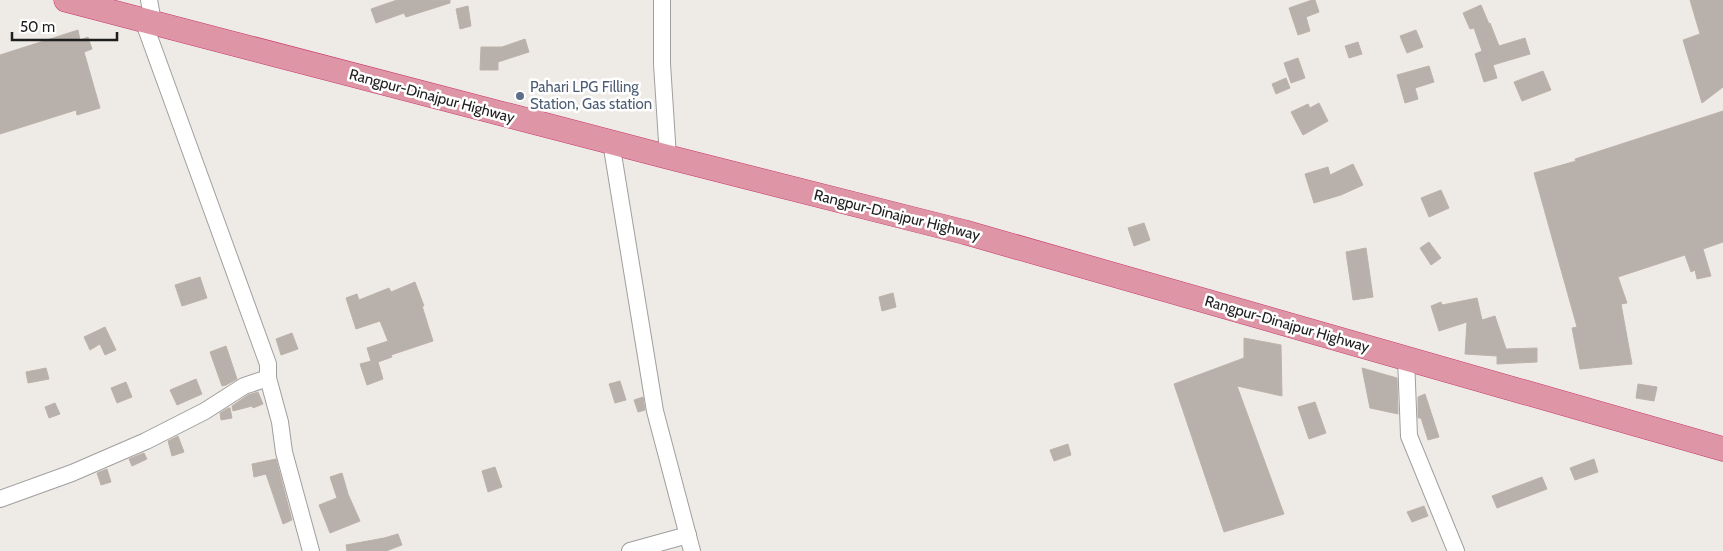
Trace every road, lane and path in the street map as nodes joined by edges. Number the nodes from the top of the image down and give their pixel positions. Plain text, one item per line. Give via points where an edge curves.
1 (66, 0) edge
2 (662, 0) edge
3 (148, 14) edge
4 (611, 142) junction
5 (668, 157) junction
6 (1406, 358) junction
7 (268, 378) junction
8 (1723, 449) edge
9 (0, 499) edge
10 (690, 543) edge
11 (310, 551) edge
12 (630, 551) edge
13 (1456, 551) edge

1 - 3 highway, Rangpur-Dinajpur Highway
2 - 5 street
3 - 4 highway, Rangpur-Dinajpur Highway
3 - 7 street via 268,364
4 - 5 highway, Rangpur-Dinajpur Highway
4 - 10 street via 655,411
5 - 6 highway, Rangpur-Dinajpur Highway via 964,232
6 - 8 highway, Rangpur-Dinajpur Highway
6 - 13 street via 1409,436
7 - 9 street via 244,386 205,412 146,441
7 - 11 street
10 - 12 street

